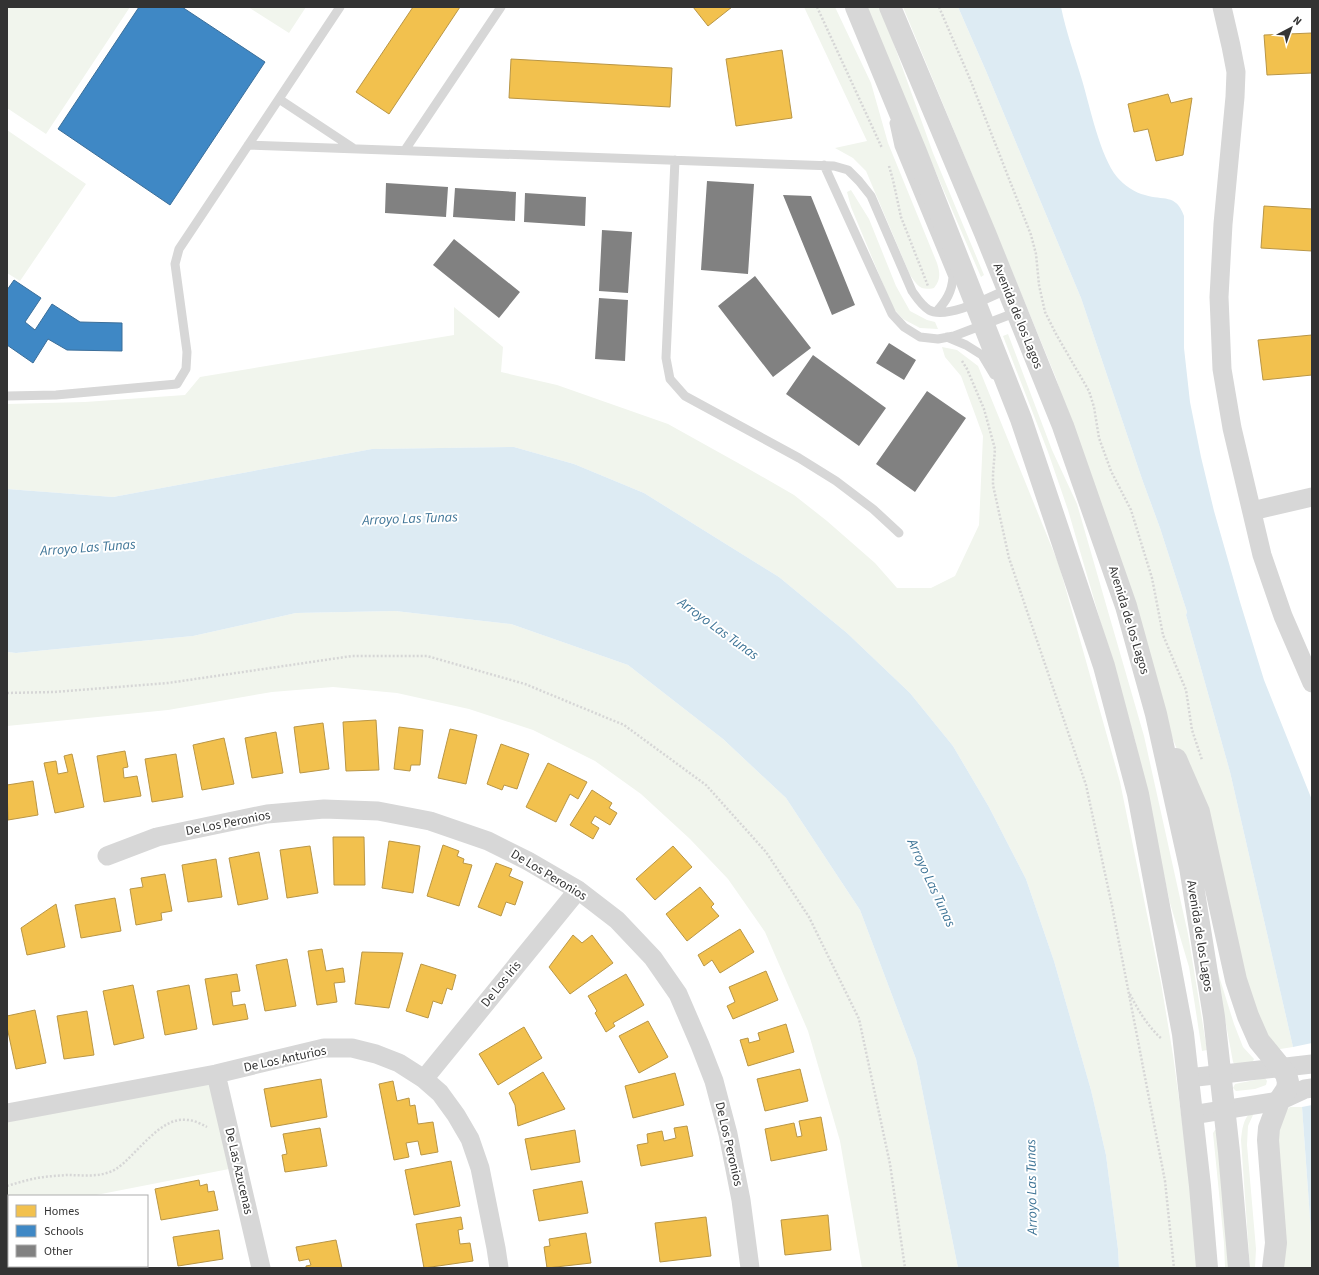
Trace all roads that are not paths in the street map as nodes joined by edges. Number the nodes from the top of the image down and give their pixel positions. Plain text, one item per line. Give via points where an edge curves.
1 (340, 7) edge
2 (501, 7) edge
3 (856, 7) edge
4 (890, 7) edge
5 (1222, 7) edge
6 (886, 78) junction
7 (279, 99) junction
8 (248, 145) junction
9 (354, 148) junction
10 (405, 150) junction
11 (675, 160) junction
12 (824, 165) junction
13 (1008, 289) junction
14 (976, 304) junction
15 (937, 311) junction
16 (1017, 312) junction
17 (984, 324) junction
18 (947, 337) junction
19 (996, 382) dead end
20 (7, 396) edge
21 (1026, 462) dead end
22 (1312, 497) edge
23 (1252, 511) junction
24 (899, 533) dead end
25 (1068, 559) junction
26 (1312, 683) edge
27 (1156, 714) junction
28 (107, 856) dead end
29 (578, 890) junction
30 (1298, 1065) edge
31 (216, 1074) junction
32 (1220, 1074) junction
33 (1188, 1078) junction
34 (424, 1079) junction
35 (1309, 1089) edge
36 (1279, 1101) junction
37 (1225, 1110) junction
38 (7, 1113) edge
39 (1192, 1115) junction
40 (261, 1268) edge
41 (499, 1268) edge
42 (750, 1268) edge
43 (1207, 1268) edge
44 (1239, 1268) edge
45 (1273, 1268) edge

1 - 7 lane
2 - 10 lane
3 - 6 street
4 - 13 street, Avenida de los Lagos
5 - 23 street via 1236,72 1219,297 1222,369 1232,428
6 - 14 street
6 - 15 lane via 899,146 953,278 953,287
7 - 8 lane
7 - 9 lane
8 - 9 lane
8 - 20 lane via 179,249 174,264 187,352 186,369 176,384 56,395
9 - 10 lane
10 - 11 lane
11 - 12 lane
11 - 24 lane via 666,358 670,379 685,396 836,481
12 - 15 lane via 848,170 859,181 870,196 912,291 921,304 930,311
12 - 18 lane via 892,314 904,327 920,337
13 - 14 lane
13 - 16 street, Avenida de los Lagos
14 - 15 lane via 946,313
14 - 17 street
16 - 17 lane
16 - 27 street, Avenida de los Lagos via 1063,426 1121,591
17 - 18 lane
17 - 25 street via 1021,419
18 - 19 lane via 966,345 982,356 994,374
21 - 25 lane
22 - 23 street
23 - 26 street via 1262,555
25 - 33 street via 1104,666 1138,794 1183,1034
27 - 30 street via 1199,812 1236,980 1248,1016 1259,1041
27 - 32 street, Avenida de los Lagos via 1190,867 1214,1017
28 - 29 street, De Los Peronios via 157,837 267,814 324,809 378,811 430,821 488,841
29 - 34 street, De Los Iris
29 - 42 street, De Los Peronios via 617,920 653,958 678,994 714,1081 728,1134 741,1200
30 - 32 street
30 - 36 street via 1286,1074 1287,1089
31 - 34 street, De Los Anturios via 324,1048 352,1048 399,1063
31 - 38 street, De Los Anturios
31 - 40 street, De Las Azucenas
32 - 33 street
32 - 37 street, Avenida de los Lagos
33 - 39 street
34 - 41 street, De Los Anturios via 440,1093 470,1139 480,1168
35 - 36 street
36 - 37 street
36 - 45 street via 1268,1140 1276,1243
37 - 39 street
37 - 44 street, Avenida de los Lagos
39 - 43 street

